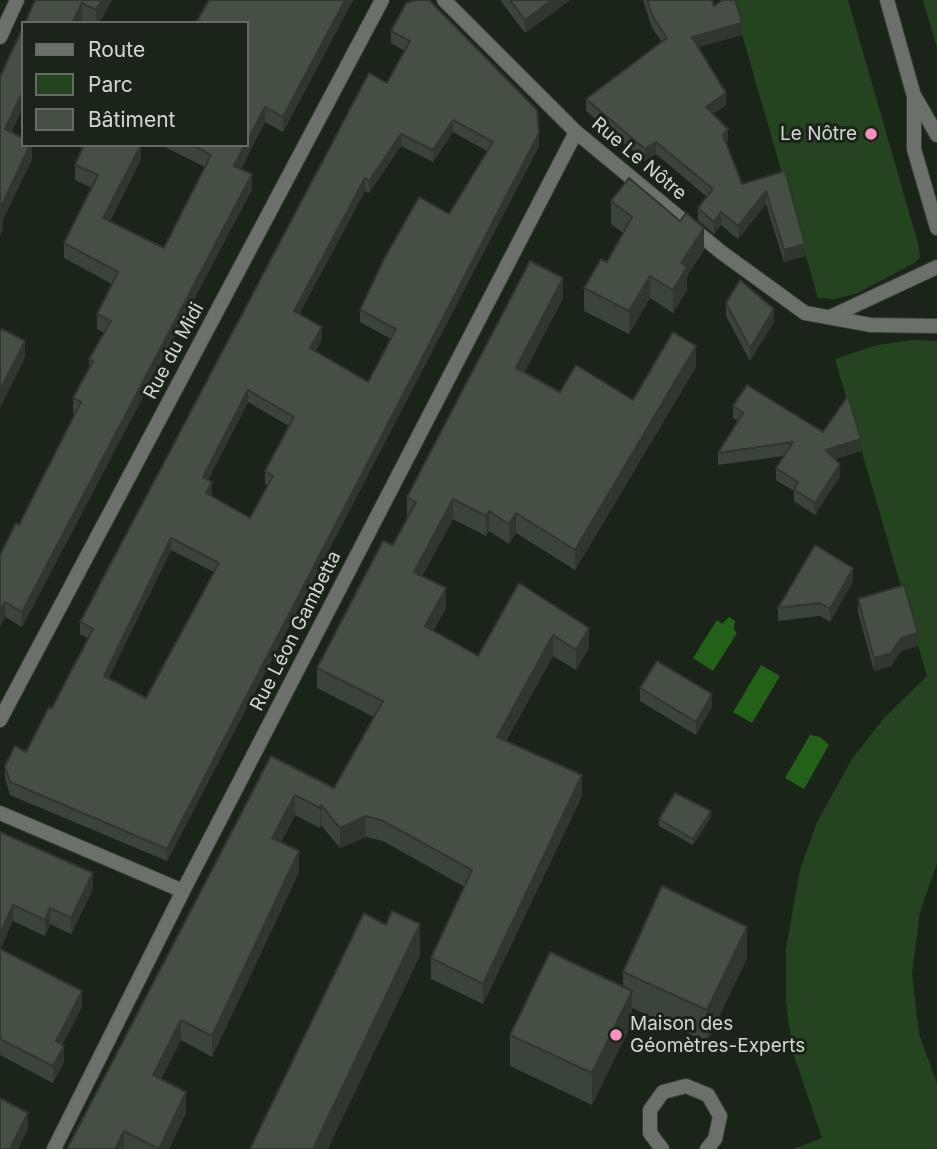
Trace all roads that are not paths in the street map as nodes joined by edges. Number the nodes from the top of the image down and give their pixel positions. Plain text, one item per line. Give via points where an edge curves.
1 (17, 0) edge
2 (382, 0) edge
3 (444, 0) edge
4 (887, 0) edge
5 (0, 37) edge
6 (914, 96) junction
7 (576, 132) junction
8 (937, 135) edge
9 (937, 228) edge
10 (937, 267) edge
11 (830, 317) junction
12 (937, 326) edge
13 (0, 720) edge
14 (0, 813) edge
15 (183, 891) junction
16 (54, 1149) edge
17 (662, 1149) edge
18 (707, 1149) edge

1 - 5 street
2 - 13 street, Rue du Midi
3 - 7 street, Rue Le Nôtre
4 - 6 street
6 - 8 street
6 - 9 street via 915,149
7 - 11 street, Rue Le Nôtre via 731,260 805,313
7 - 15 street, Rue Léon Gambetta
10 - 11 street
11 - 12 street, Rue Le Nôtre via 871,325
14 - 15 street
15 - 16 street, Rue Léon Gambetta
17 - 18 street via 650,1133 650,1111 663,1092 685,1086 698,1088 716,1104 719,1128

